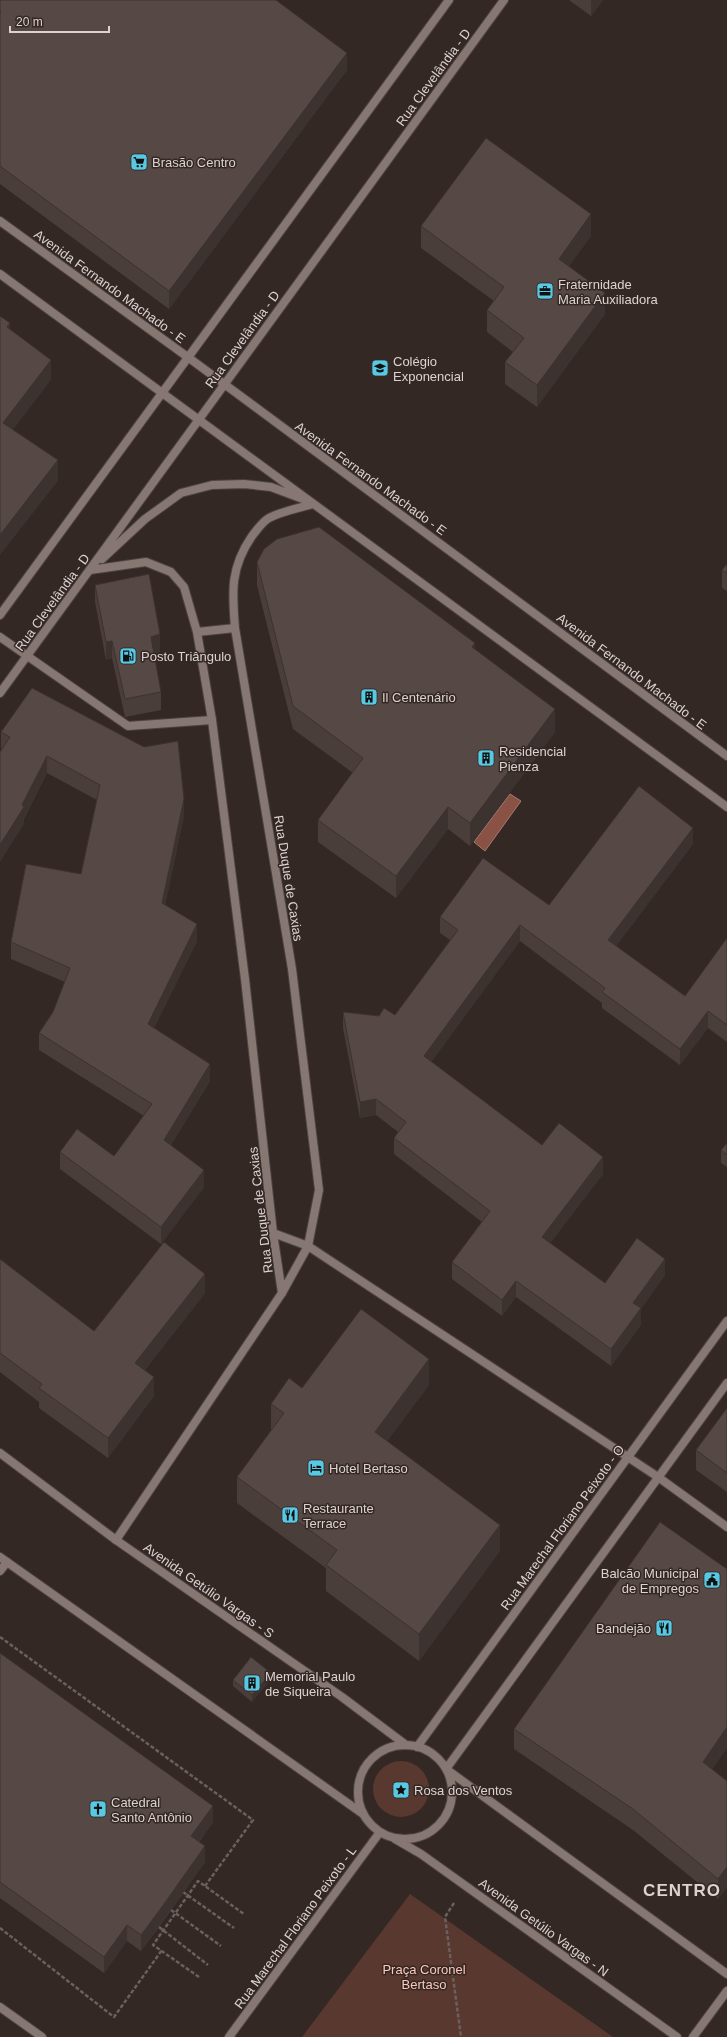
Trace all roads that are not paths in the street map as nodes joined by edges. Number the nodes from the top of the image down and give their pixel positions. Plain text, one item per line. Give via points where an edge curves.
1 (449, 0) edge
2 (504, 0) edge
3 (0, 221) edge
4 (0, 274) edge
5 (189, 358) junction
6 (224, 384) junction
7 (163, 393) junction
8 (198, 420) junction
9 (313, 504) junction
10 (90, 570) junction
11 (0, 615) edge
12 (235, 628) junction
13 (198, 632) junction
14 (0, 638) edge
15 (27, 656) junction
16 (0, 693) edge
17 (212, 720) junction
18 (727, 756) edge
19 (727, 807) edge
20 (272, 1233) junction
21 (308, 1246) junction
22 (282, 1293) junction
23 (727, 1321) edge
24 (727, 1383) edge
25 (0, 1453) edge
26 (628, 1457) junction
27 (658, 1477) junction
28 (727, 1527) edge
29 (116, 1540) junction
30 (3, 1559) edge
31 (0, 1571) edge
32 (406, 1745) junction
33 (417, 1747) junction
34 (446, 1769) junction
35 (363, 1814) junction
36 (380, 1832) junction
37 (396, 1839) junction
38 (727, 1974) edge
39 (727, 1991) edge
40 (0, 2007) edge
41 (42, 2037) edge
42 (229, 2037) edge
43 (677, 2037) edge
44 (693, 2037) edge

1 - 5 street
2 - 6 street, Rua Clevelândia - D
3 - 5 street, Avenida Fernando Machado - E
4 - 7 street
5 - 6 street, Avenida Fernando Machado - E
5 - 7 street
6 - 8 street, Rua Clevelândia - D
6 - 18 street, Avenida Fernando Machado - E
7 - 8 street
7 - 11 street
8 - 9 street
8 - 10 street, Rua Clevelândia - D
9 - 10 street via 271,487 244,484 212,485 181,493 145,519
9 - 12 street, Rua Duque de Caxias via 268,519 245,547 235,570
9 - 19 street
10 - 13 street, Rua Duque de Caxias via 146,562 171,572 184,586
10 - 15 street, Rua Clevelândia - D
12 - 13 street
12 - 21 street, Rua Duque de Caxias via 292,969 319,1190
13 - 17 street, Rua Duque de Caxias
14 - 15 street
15 - 16 street, Rua Clevelândia - D
15 - 17 street via 128,726
17 - 20 street, Rua Duque de Caxias via 245,979
20 - 21 street
20 - 22 street, Rua Duque de Caxias
21 - 22 street, Rua Duque de Caxias
21 - 26 street
22 - 29 street, Rua Duque de Caxias
23 - 26 street, Rua Marechal Floriano Peixoto - O
24 - 27 street
25 - 29 street, Avenida Getúlio Vargas - S
26 - 27 street
26 - 33 street, Rua Marechal Floriano Peixoto - O
27 - 28 street
27 - 34 street
29 - 32 street, Avenida Getúlio Vargas - S via 342,1697
30 - 31 street
30 - 35 street
32 - 33 street
32 - 35 street via 382,1751 366,1768 360,1779 358,1791
33 - 34 street via 435,1756
34 - 37 street via 452,1784 452,1799 447,1814 438,1826 426,1835
34 - 38 street
35 - 36 street
36 - 37 street
36 - 42 street, Rua Marechal Floriano Peixoto - L
37 - 43 street, Avenida Getúlio Vargas - N via 421,1854
39 - 44 street
40 - 41 street

